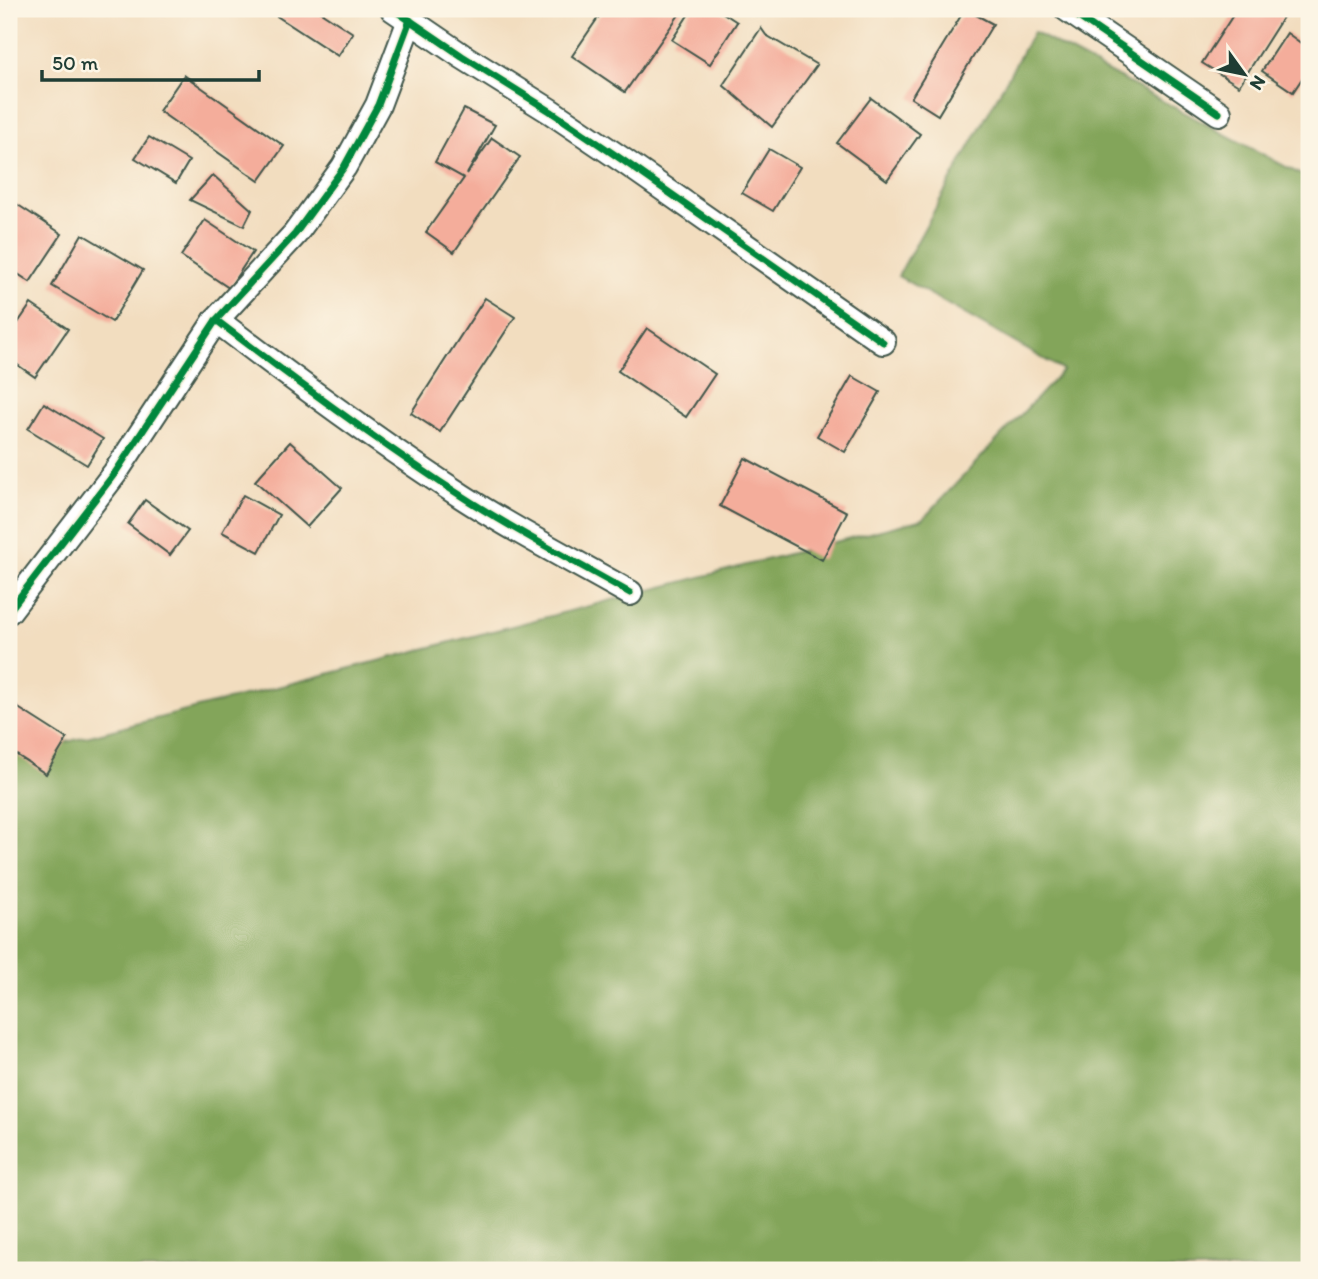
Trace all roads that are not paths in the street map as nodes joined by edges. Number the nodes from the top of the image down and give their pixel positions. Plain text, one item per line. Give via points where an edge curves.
1 (1067, 9) edge
2 (401, 15) edge
3 (1219, 113) dead end
4 (216, 320) junction
5 (883, 342) dead end
6 (630, 593) dead end
7 (9, 611) edge

1 - 3 street
2 - 4 street via 378,105 344,167 295,234
2 - 5 street via 624,161
4 - 6 street via 319,400 410,462
4 - 7 street via 115,473

